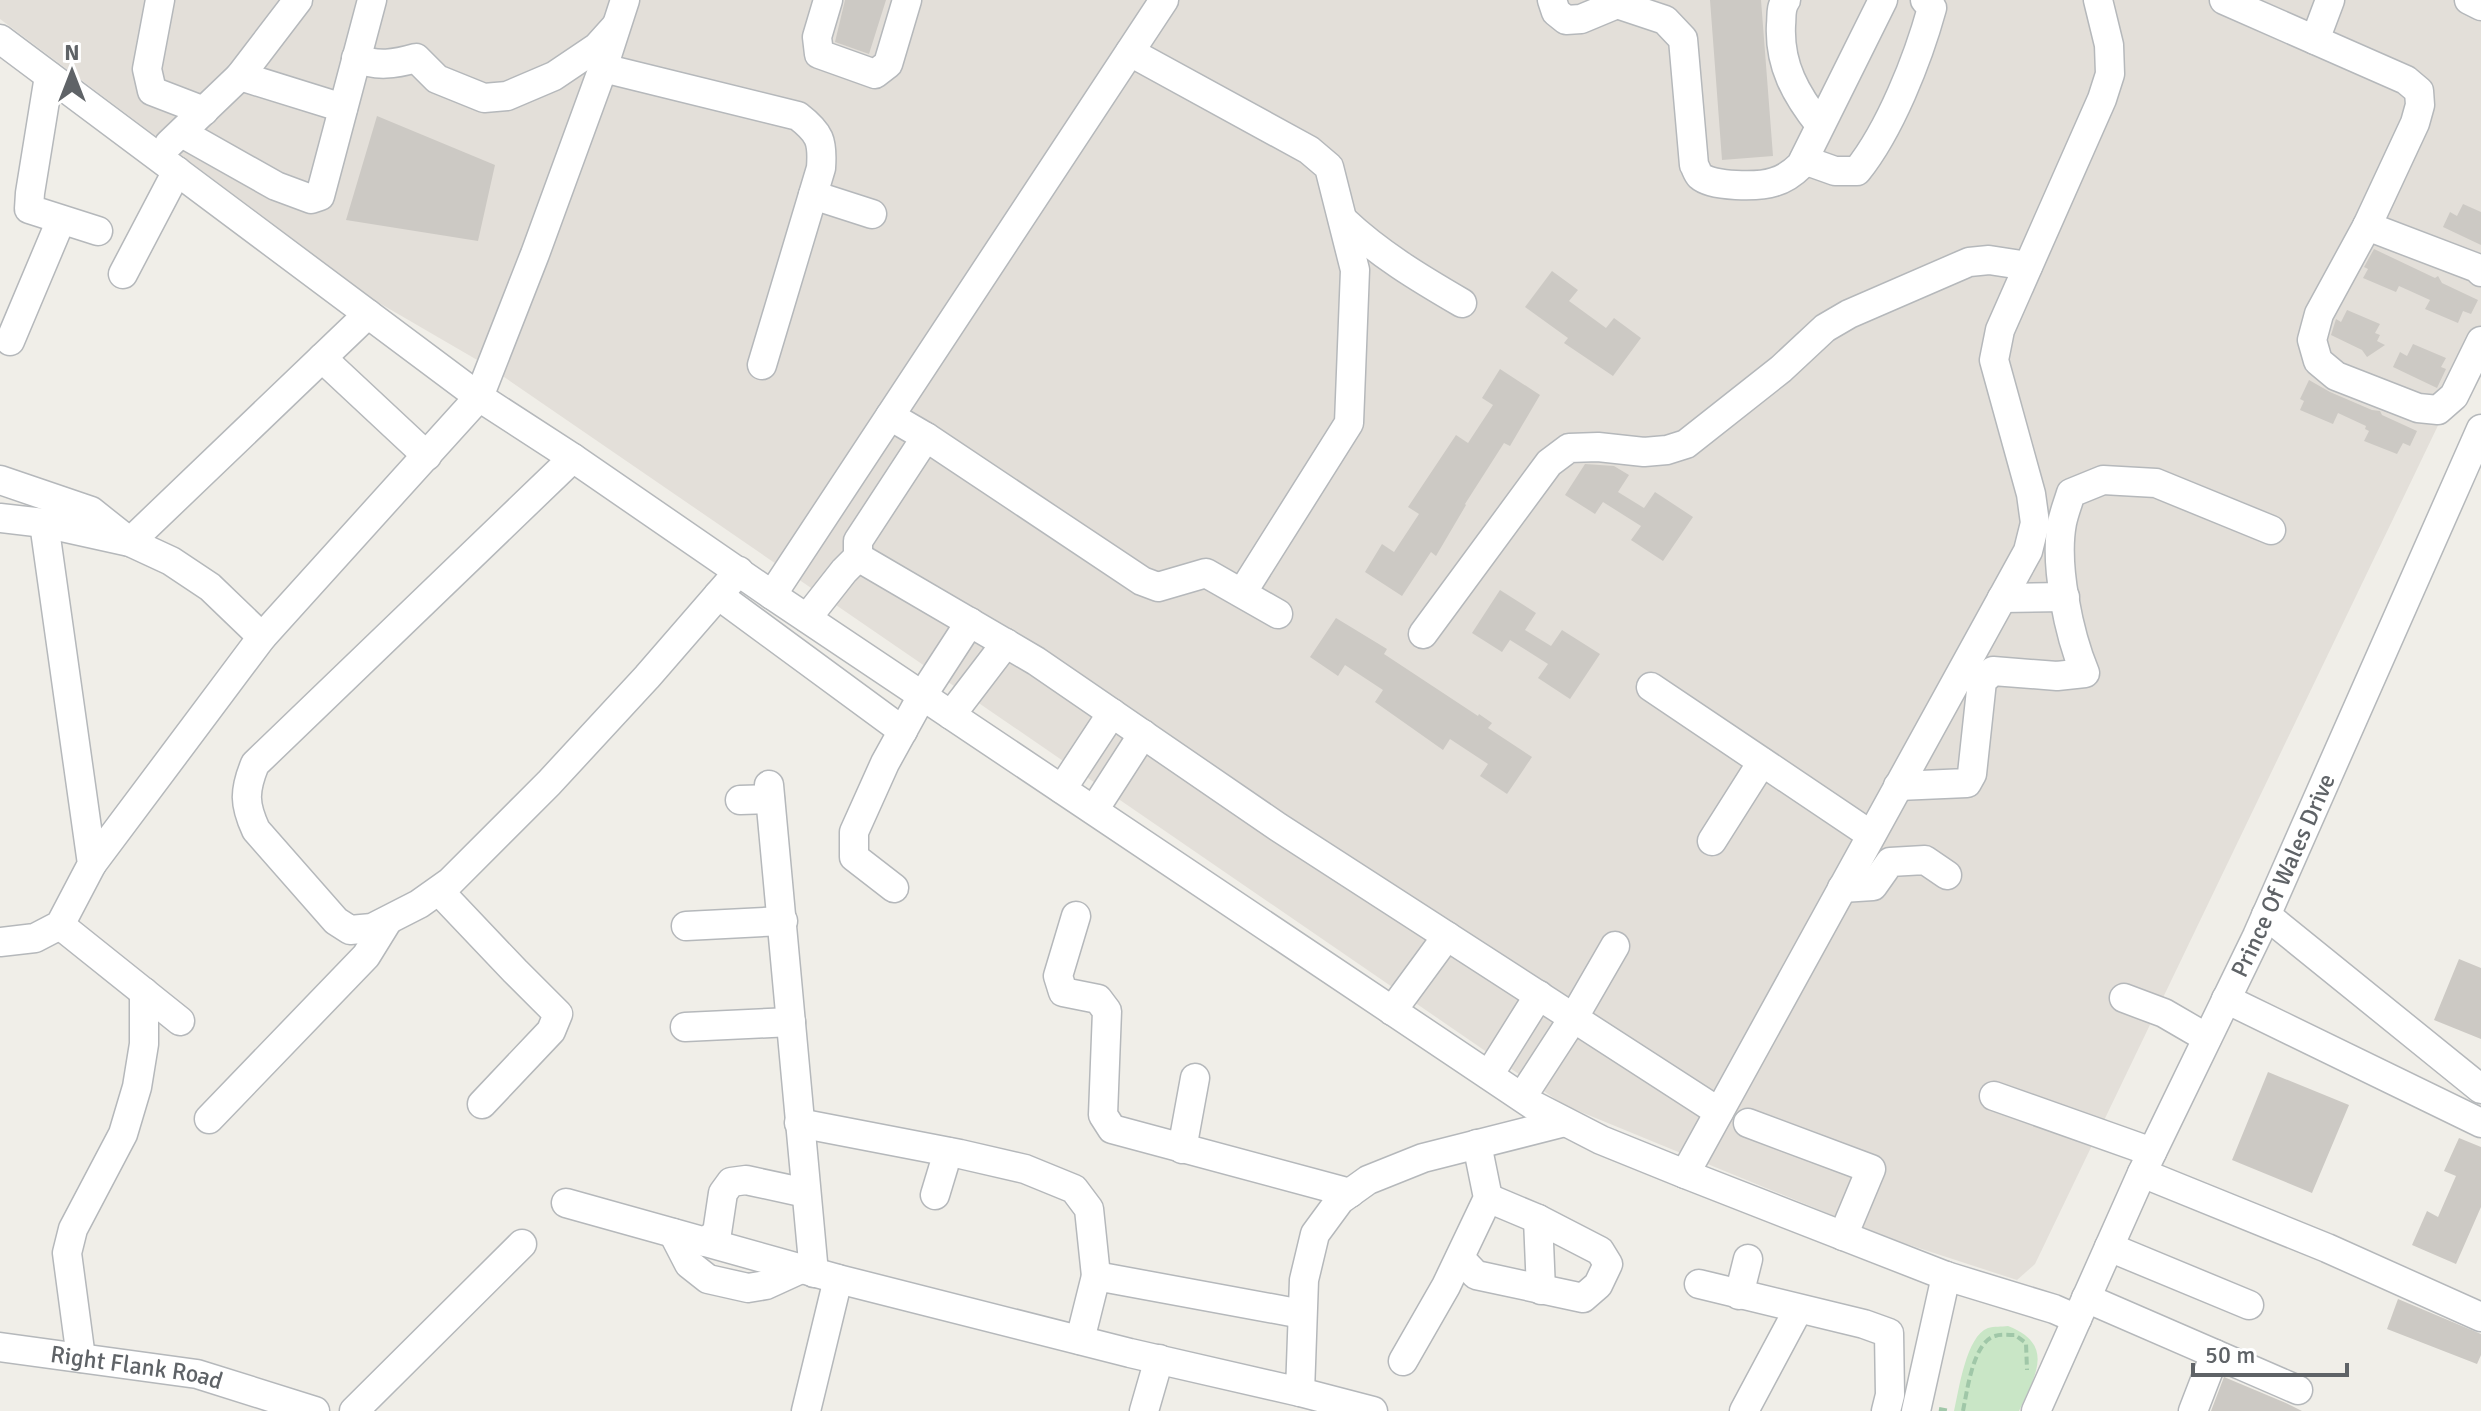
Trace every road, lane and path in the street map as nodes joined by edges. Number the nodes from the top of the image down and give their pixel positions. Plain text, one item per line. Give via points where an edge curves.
1 (160, 0) edge
2 (298, 0) edge
3 (372, 0) edge
4 (828, 0) edge
5 (907, 0) edge
6 (1164, 0) edge
7 (1552, 0) edge
8 (1786, 0) edge
9 (1883, 0) edge
10 (1925, 0) edge
11 (2098, 0) edge
12 (2224, 0) edge
13 (2330, 0) edge
14 (2469, 0) edge
15 (1610, 3) edge
16 (2481, 6) edge
17 (621, 12) edge
18 (0, 39) edge
19 (2315, 40) junction
20 (1130, 52) junction
21 (356, 58) junction
22 (603, 68) junction
23 (49, 76) junction
24 (240, 76) junction
25 (343, 108) junction
26 (204, 111) junction
27 (1820, 125) junction
28 (182, 133) junction
29 (1804, 160) junction
30 (167, 163) junction
31 (813, 195) junction
32 (872, 214) dead end
33 (1342, 219) junction
34 (61, 220) junction
35 (2367, 226) junction
36 (98, 231) dead end
37 (2028, 266) junction
38 (2481, 272) edge
39 (123, 274) dead end
40 (1462, 303) dead end
41 (368, 314) junction
42 (10, 341) dead end
43 (2481, 341) edge
44 (322, 358) junction
45 (762, 365) dead end
46 (479, 397) junction
47 (890, 416) junction
48 (2481, 429) edge
49 (926, 437) junction
50 (427, 456) junction
51 (573, 458) junction
52 (0, 480) edge
53 (0, 518) edge
54 (44, 523) junction
55 (2271, 530) dead end
56 (130, 542) junction
57 (858, 557) junction
58 (739, 571) junction
59 (1242, 593) junction
60 (718, 595) junction
61 (772, 595) junction
62 (2065, 597) junction
63 (2002, 598) junction
64 (1278, 614) dead end
65 (807, 618) junction
66 (970, 622) junction
67 (1423, 634) dead end
68 (262, 637) junction
69 (1006, 643) junction
70 (1651, 687) dead end
71 (922, 696) junction
72 (1112, 713) junction
73 (951, 715) junction
74 (903, 731) junction
75 (1143, 734) junction
76 (1762, 762) junction
77 (1898, 786) junction
78 (1062, 789) junction
79 (740, 800) dead end
80 (1094, 810) junction
81 (1871, 835) junction
82 (1712, 841) dead end
83 (92, 864) junction
84 (1947, 875) dead end
85 (894, 888) dead end
86 (1842, 888) junction
87 (439, 891) junction
88 (2266, 915) junction
89 (1076, 916) dead end
90 (783, 921) junction
91 (387, 922) junction
92 (60, 925) junction
93 (686, 926) dead end
94 (1447, 936) junction
95 (0, 942) edge
96 (1615, 946) dead end
97 (144, 992) junction
98 (1539, 995) junction
99 (2124, 998) dead end
100 (2226, 999) junction
101 (1392, 1011) junction
102 (1574, 1017) junction
103 (180, 1021) dead end
104 (791, 1022) junction
105 (685, 1027) dead end
106 (2207, 1038) junction
107 (1489, 1075) junction
108 (1195, 1078) dead end
109 (2481, 1089) edge
110 (1994, 1096) dead end
111 (1522, 1097) junction
112 (482, 1104) dead end
113 (1719, 1112) junction
114 (209, 1119) dead end
115 (1565, 1122) junction
116 (799, 1123) junction
117 (1748, 1123) dead end
118 (2481, 1123) edge
119 (1477, 1144) junction
120 (1182, 1149) junction
121 (948, 1152) junction
122 (2147, 1162) junction
123 (1685, 1174) junction
124 (806, 1193) junction
125 (1350, 1193) junction
126 (935, 1195) dead end
127 (1488, 1198) junction
128 (566, 1203) dead end
129 (1538, 1219) junction
130 (673, 1233) junction
131 (1843, 1236) junction
132 (705, 1242) junction
133 (522, 1244) dead end
134 (2109, 1247) junction
135 (1460, 1258) junction
136 (1748, 1259) dead end
137 (818, 1274) junction
138 (1096, 1276) junction
139 (1946, 1276) junction
140 (1699, 1284) dead end
141 (1541, 1290) junction
142 (1739, 1295) junction
143 (2249, 1305) dead end
144 (2081, 1308) junction
145 (1798, 1310) junction
146 (1302, 1314) junction
147 (2481, 1317) edge
148 (1080, 1340) junction
149 (0, 1347) edge
150 (2215, 1354) junction
151 (81, 1358) junction
152 (1159, 1359) junction
153 (1403, 1361) dead end
154 (2025, 1378) dead end
155 (2298, 1390) dead end
156 (1300, 1392) junction
157 (2042, 1409) edge
158 (315, 1411) edge
159 (354, 1411) edge
160 (806, 1411) edge
161 (1144, 1411) edge
162 (1373, 1411) edge
163 (1744, 1411) edge
164 (1886, 1411) edge
165 (1916, 1411) edge
166 (1963, 1411) edge
167 (2193, 1411) edge

1 - 26 street via 147,69 152,91
2 - 24 street
3 - 21 street
4 - 5 street via 817,37 819,54 875,74 888,64
6 - 20 street
7 - 15 street via 1566,20 1581,19
8 - 27 street via 1780,42 1785,69
9 - 27 street
10 - 29 street via 1932,8 1925,32 1874,150 1857,171 1835,171
11 - 37 street via 2110,74
12 - 19 street
13 - 19 street
14 - 16 street
15 - 29 street via 1665,20 1683,39 1694,165 1701,176 1719,183 1774,182 1791,175
17 - 21 street via 597,47 554,76 507,96 484,98 437,79 416,58 371,64
17 - 22 street
18 - 23 street
19 - 35 street via 2406,80 2419,91 2415,123
20 - 33 street via 1309,150 1329,167
20 - 47 street
21 - 25 street
22 - 31 street via 798,116 814,128 823,146
22 - 46 street
23 - 30 street
23 - 34 street via 29,209
24 - 25 street
24 - 26 street
25 - 28 street via 320,196 311,199 276,186
26 - 28 street
27 - 29 street
28 - 30 street
30 - 39 street
30 - 41 street
31 - 32 street
31 - 45 street
33 - 40 street via 1399,267
33 - 59 street via 1355,270 1349,423
34 - 36 street
34 - 42 street
35 - 38 street
35 - 43 street via 2319,314 2312,340 2318,361 2336,376 2418,408 2438,410 2454,396
37 - 63 street via 2000,330 1994,360 2035,523 2028,551
37 - 67 street via 1969,262 1849,314 1825,328 1686,444 1644,452 1569,448 1549,463
41 - 44 street
41 - 46 street
44 - 50 street
44 - 56 street
46 - 50 street
46 - 51 street
47 - 49 street
47 - 61 street
48 - 88 street, Prince Of Wales Drive
49 - 57 street via 858,541
49 - 59 street via 1142,581 1158,587 1206,573
50 - 68 street
51 - 58 street
51 - 91 street via 255,764 246,787 256,830 336,921 350,930
52 - 56 street via 91,511
53 - 54 street
54 - 56 street
54 - 83 street
55 - 62 street via 2156,483 2103,480 2071,493 2061,525
56 - 68 street via 210,587
57 - 65 street
57 - 66 street
58 - 60 street
58 - 61 street
59 - 64 street
60 - 74 street
60 - 87 street via 560,771
61 - 65 street
62 - 63 street
62 - 77 street via 2085,673 1993,671 1982,681 1967,783
63 - 77 street
65 - 71 street
66 - 69 street
66 - 71 street
68 - 83 street
69 - 72 street
69 - 73 street
70 - 76 street
71 - 73 street
71 - 74 street
72 - 75 street
72 - 78 street
73 - 78 street
74 - 85 street via 854,832 854,857
75 - 80 street
75 - 94 street
76 - 81 street
76 - 82 street
77 - 81 street
78 - 80 street
79 - 90 street via 770,792
80 - 101 street
81 - 86 street
83 - 92 street
84 - 86 street via 1925,860 1890,862 1873,886
86 - 113 street
87 - 91 street
87 - 112 street via 558,1014 551,1031
88 - 100 street, Prince Of Wales Drive
88 - 109 street
89 - 120 street via 1058,976 1063,992 1098,999 1107,1011 1103,1115 1112,1129
90 - 93 street
90 - 104 street
91 - 114 street via 366,956
92 - 95 street via 35,938
92 - 97 street
94 - 98 street
94 - 101 street
96 - 102 street
97 - 103 street
97 - 151 street via 137,1087 123,1134 73,1229 67,1253
98 - 102 street
98 - 107 street
99 - 106 street
100 - 106 street, Prince Of Wales Drive
100 - 118 street
101 - 107 street
102 - 111 street
102 - 113 street
104 - 105 street
104 - 116 street
106 - 122 street, Prince Of Wales Drive
107 - 111 street
108 - 120 street
110 - 122 street
111 - 115 street
113 - 123 street
115 - 119 street
115 - 123 street
116 - 121 street
116 - 124 street
117 - 131 street via 1871,1169
119 - 125 street via 1423,1158
119 - 127 street
120 - 125 street
121 - 126 street
121 - 138 street via 1025,1169 1074,1189 1089,1209
122 - 134 street, Prince Of Wales Drive
122 - 147 street
123 - 131 street
124 - 132 street via 746,1180 731,1182 723,1193 717,1233
124 - 137 street
125 - 146 street via 1315,1234
127 - 129 street
127 - 135 street
128 - 130 street
129 - 141 street
129 - 141 street via 1600,1251 1608,1264 1598,1285 1583,1298
130 - 132 street
130 - 137 street via 689,1264 708,1279 748,1288
131 - 139 street
132 - 137 street
133 - 159 street
134 - 143 street
134 - 144 street, Prince Of Wales Drive
135 - 141 street via 1476,1275
135 - 153 street
136 - 142 street
137 - 148 street
137 - 160 street
138 - 146 street
138 - 148 street
139 - 144 street via 2054,1309
139 - 165 street
140 - 142 street
142 - 145 street
144 - 150 street
144 - 157 street, Prince Of Wales Drive
145 - 163 street
145 - 164 street via 1889,1333
146 - 156 street
148 - 152 street
149 - 151 street, Right Flank Road
150 - 155 street
150 - 167 street
151 - 158 street, Right Flank Road via 197,1374
152 - 156 street
152 - 161 street
154 - 166 path via 2026,1343 2015,1335 1994,1336 1977,1356
156 - 162 street

